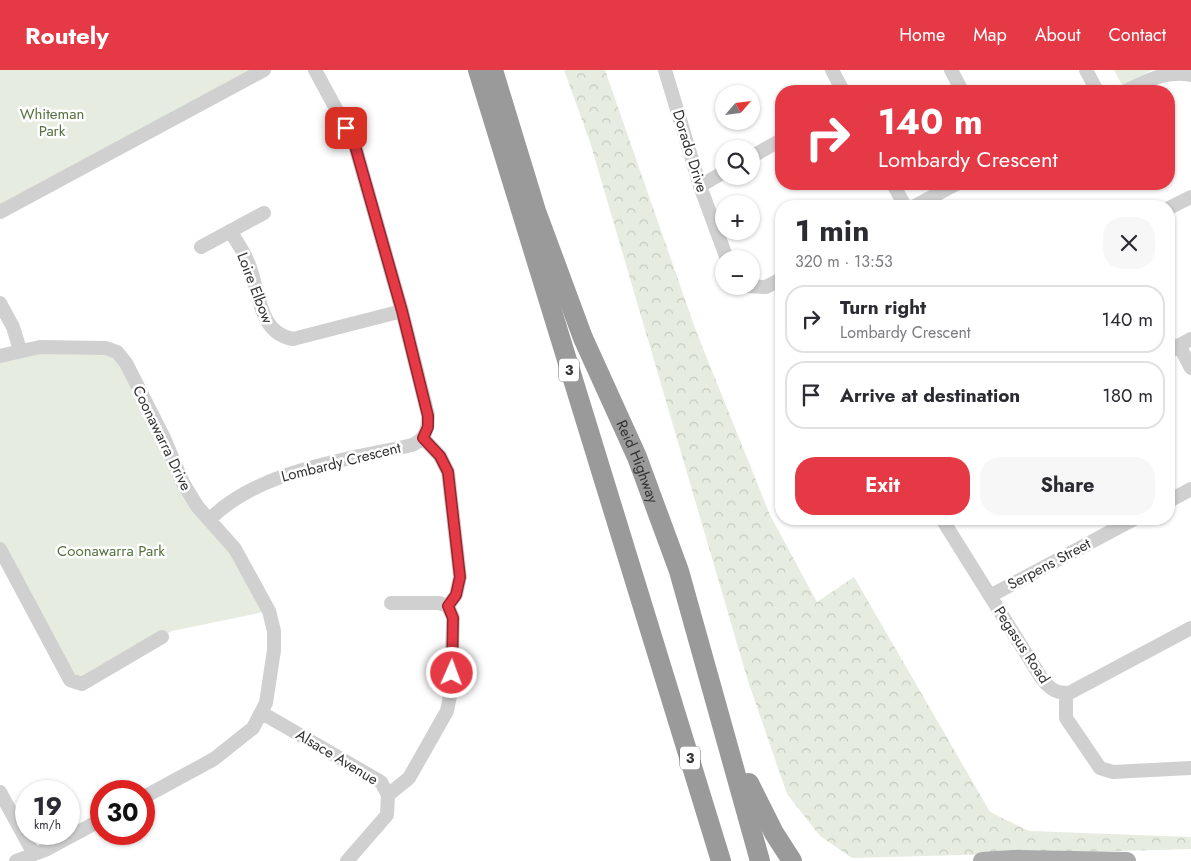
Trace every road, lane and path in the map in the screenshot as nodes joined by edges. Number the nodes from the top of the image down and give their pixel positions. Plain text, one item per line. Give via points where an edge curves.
1 (264, 70) edge
2 (314, 70) edge
3 (478, 70) edge
4 (493, 70) edge
5 (665, 70) edge
6 (832, 70) edge
7 (951, 70) edge
8 (1086, 70) edge
9 (1191, 75) edge
10 (840, 85) edge
11 (959, 85) edge
12 (1094, 85) edge
13 (1138, 85) edge
14 (775, 143) edge
15 (760, 152) edge
16 (715, 177) edge
17 (700, 186) junction
18 (945, 190) edge
19 (1191, 197) edge
20 (925, 200) edge
21 (1175, 205) edge
22 (0, 212) edge
23 (264, 213) dead end
24 (230, 231) junction
25 (201, 247) dead end
26 (724, 250) edge
27 (775, 282) edge
28 (760, 287) edge
29 (0, 303) edge
30 (402, 311) junction
31 (1179, 345) edge
32 (20, 350) junction
33 (0, 356) edge
34 (1191, 368) edge
35 (423, 438) junction
36 (1191, 489) edge
37 (1175, 497) edge
38 (210, 520) junction
39 (946, 525) edge
40 (1123, 525) edge
41 (0, 549) edge
42 (679, 571) junction
43 (990, 596) junction
44 (391, 602) dead end
45 (448, 606) junction
46 (1191, 628) edge
47 (162, 637) dead end
48 (1066, 693) junction
49 (262, 713) junction
50 (1191, 768) edge
51 (155, 791) edge
52 (0, 792) edge
53 (388, 796) junction
54 (90, 826) edge
55 (34, 854) junction
56 (717, 856) edge
57 (16, 861) edge
58 (346, 861) edge
59 (760, 861) edge
60 (792, 861) edge
61 (982, 861) edge
62 (1127, 861) edge

1 - 22 street
2 - 30 street via 354,142
3 - 56 highway, 3
4 - 42 highway, Reid Highway / 3 via 536,212 583,338 637,457
5 - 17 street, Dorado Drive
6 - 10 street
7 - 11 street
8 - 12 street
9 - 13 street via 1165,71
14 - 15 street
16 - 17 street
17 - 26 street, Dorado Drive
18 - 20 street
19 - 21 street
23 - 24 street
24 - 25 street
24 - 30 street, Loire Elbow via 249,263 266,321 271,330 281,337 293,339
27 - 28 street
29 - 32 street via 13,327
30 - 35 street via 428,416
31 - 34 street
32 - 33 street, Coonawarra Drive
32 - 38 street, Coonawarra Drive via 106,348 116,352 126,363 183,483
35 - 38 street, Lombardy Crescent via 412,445 279,476 222,506
35 - 45 street via 440,456 448,472 460,577 456,595
36 - 37 street
38 - 49 street, Coonawarra Drive via 235,549 269,611 274,650
39 - 43 street, Pegasus Road
40 - 43 street, Serpens Street
41 - 47 street via 70,680 82,684
42 - 59 highway, Reid Highway / 3
42 - 60 highway via 699,605 747,779 769,825
43 - 48 street, Pegasus Road via 1047,686
44 - 45 street
45 - 53 street via 453,618 451,691 447,711 409,778
46 - 48 street, Pegasus Road
48 - 50 street via 1066,718 1106,772
49 - 51 street, Coonawarra Drive via 253,728 214,759
49 - 53 street, Alsace Avenue via 381,782
52 - 55 street
53 - 58 street, Alsace Avenue via 387,815
54 - 55 street
55 - 57 street
61 - 62 main road

